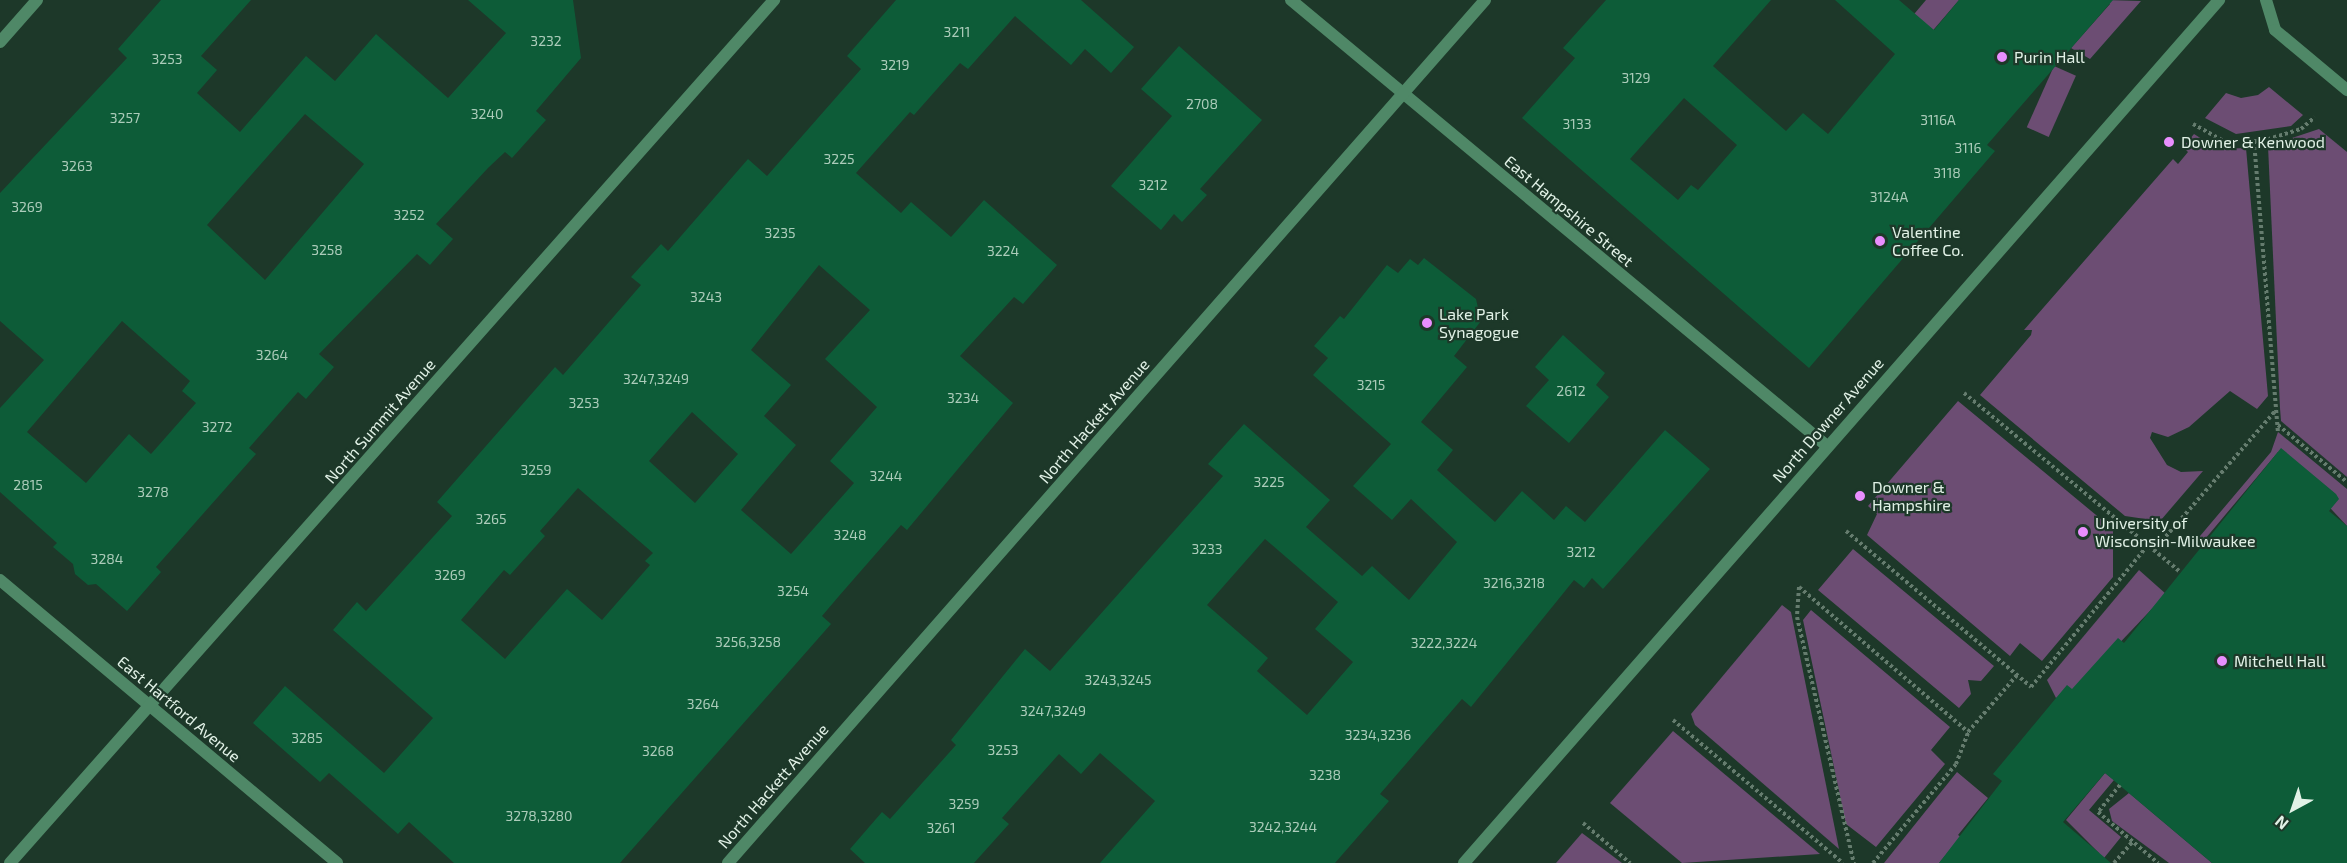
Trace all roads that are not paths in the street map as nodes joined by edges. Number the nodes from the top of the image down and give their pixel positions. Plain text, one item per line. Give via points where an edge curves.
1 (37, 0) edge
2 (774, 0) edge
3 (1291, 0) edge
4 (1485, 0) edge
5 (2219, 0) edge
6 (2266, 0) edge
7 (0, 42) edge
8 (2347, 90) edge
9 (1402, 95) junction
10 (1827, 446) junction
11 (0, 580) edge
12 (150, 706) junction
13 (10, 863) edge
14 (337, 863) edge
15 (728, 863) edge
16 (1464, 863) edge

1 - 7 street
2 - 12 street, North Summit Avenue
3 - 9 street, East Hampshire Street
4 - 9 street, North Hackett Avenue
5 - 10 street, North Downer Avenue
6 - 8 street via 2274,30
9 - 10 street, East Hampshire Street
9 - 15 street, North Hackett Avenue
10 - 16 street, North Downer Avenue
11 - 12 street, East Hartford Avenue
12 - 13 street, North Summit Avenue
12 - 14 street, East Hartford Avenue

